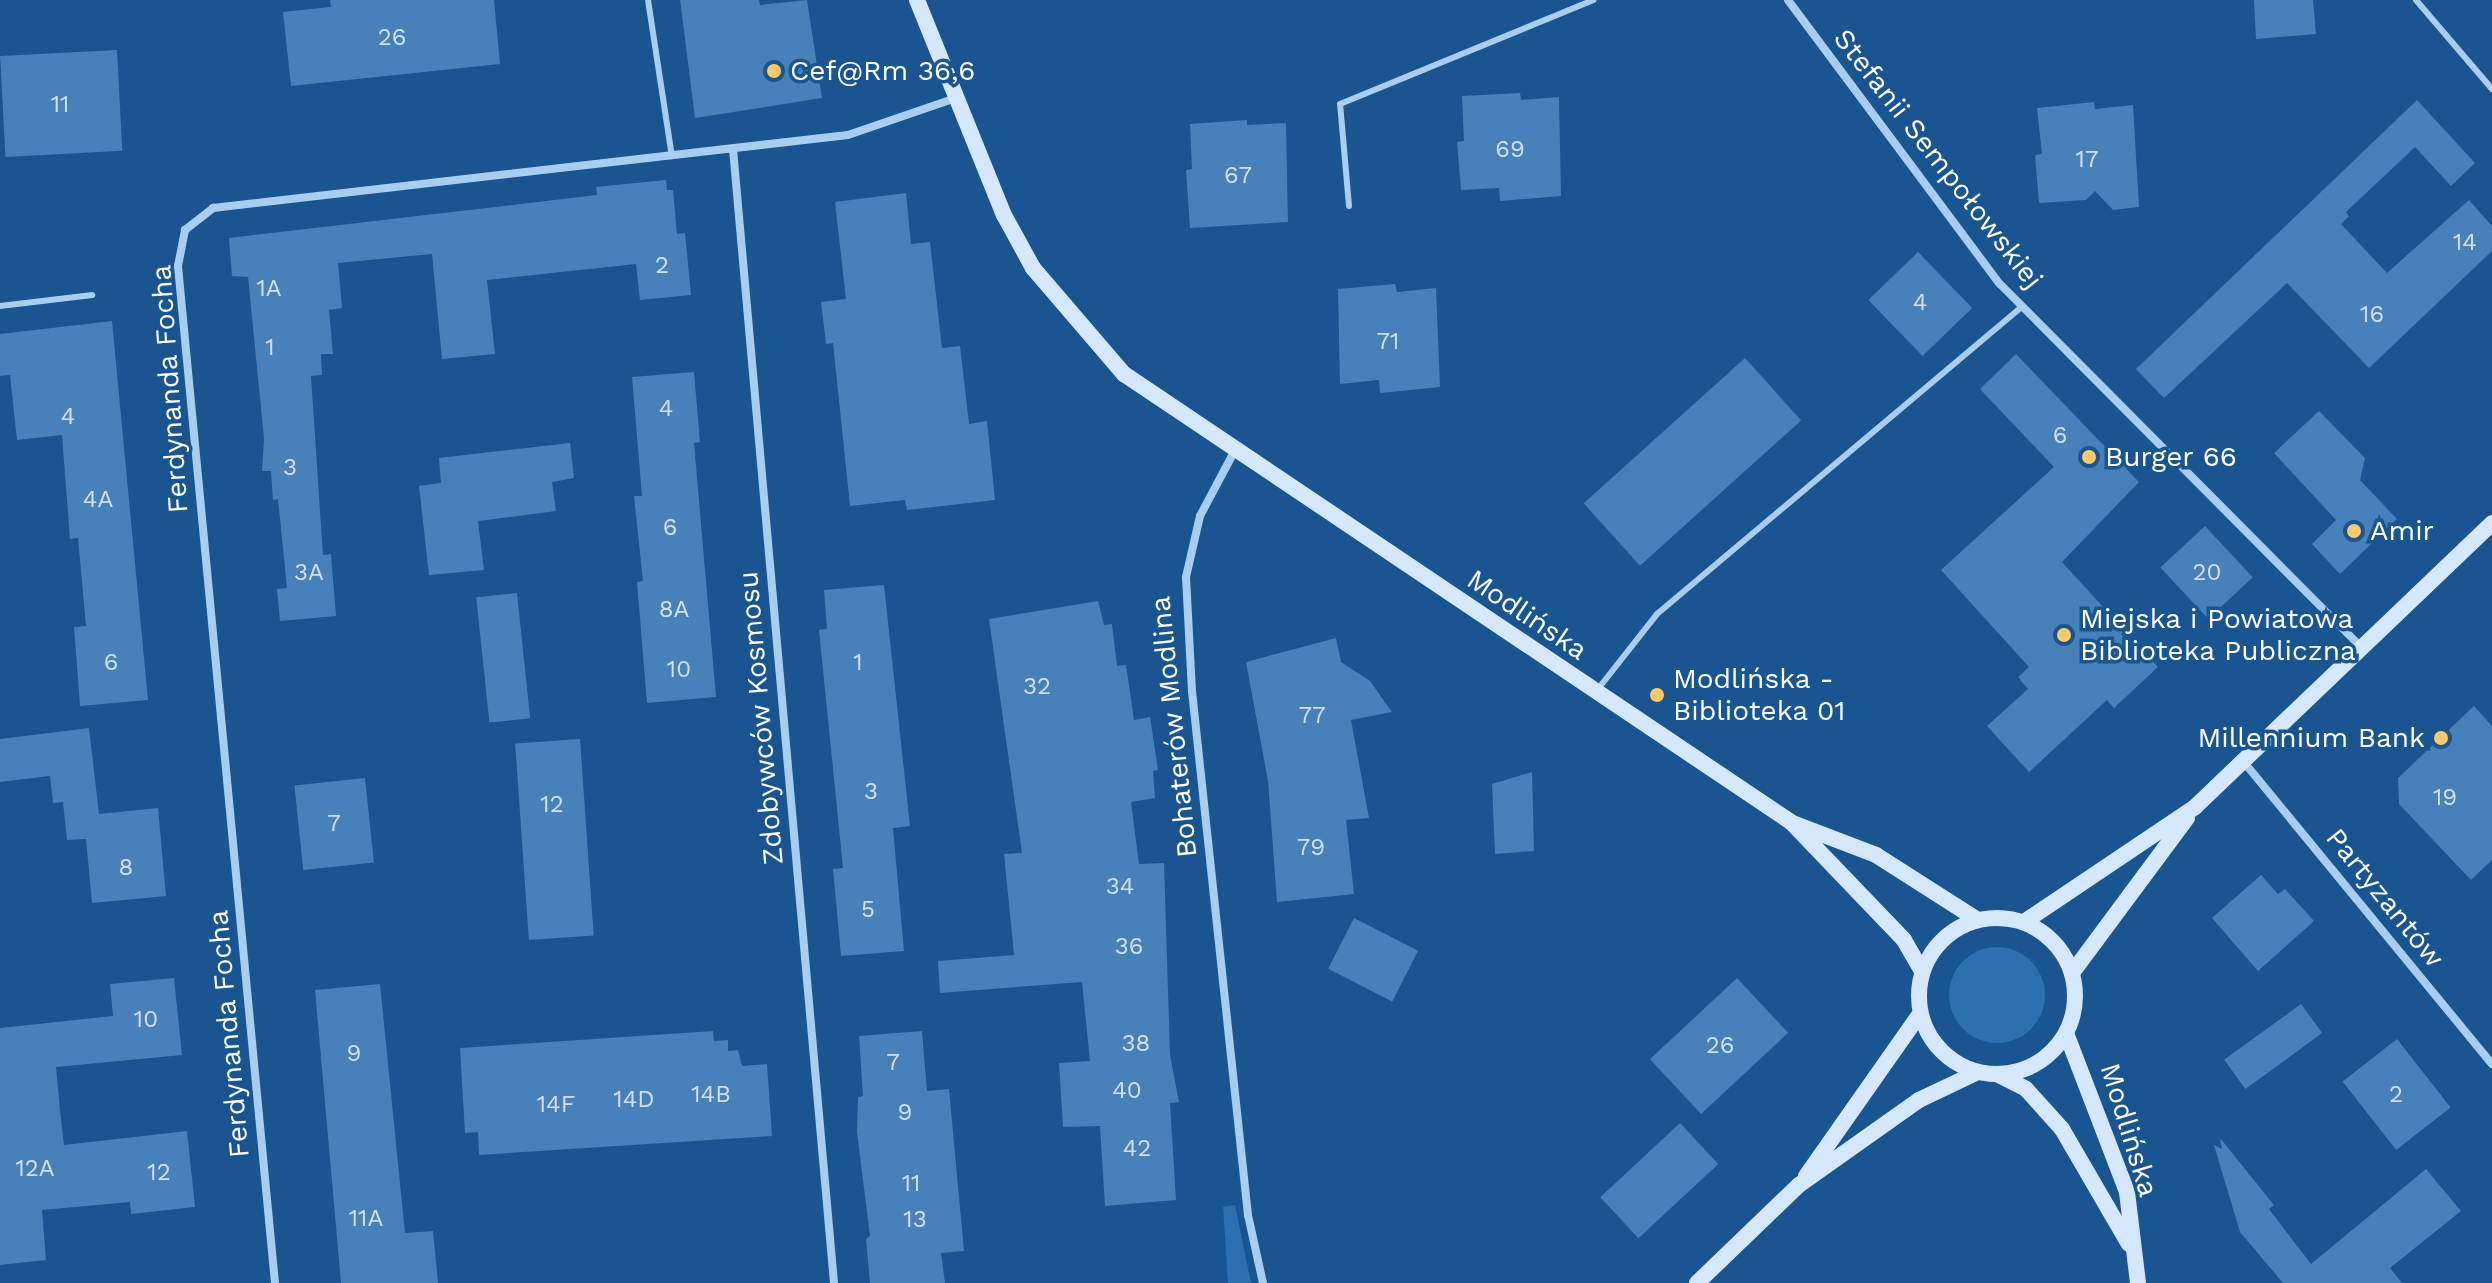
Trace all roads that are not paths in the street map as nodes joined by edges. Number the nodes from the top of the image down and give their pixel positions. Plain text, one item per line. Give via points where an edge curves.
1 (648, 0) edge
2 (917, 0) edge
3 (1593, 0) edge
4 (1788, 0) edge
5 (2416, 0) edge
6 (2492, 89) edge
7 (956, 98) junction
8 (733, 149) junction
9 (672, 156) junction
10 (1349, 206) dead end
11 (92, 295) dead end
12 (0, 306) edge
13 (2022, 307) junction
14 (1234, 452) junction
15 (2492, 523) edge
16 (2361, 647) junction
17 (1596, 692) junction
18 (2243, 761) junction
19 (2195, 807) junction
20 (1791, 822) junction
21 (1976, 919) junction
22 (2024, 922) junction
23 (1922, 971) junction
24 (2072, 973) junction
25 (1920, 1014) junction
26 (2066, 1033) junction
27 (2492, 1064) edge
28 (1978, 1072) junction
29 (1999, 1075) junction
30 (1799, 1185) junction
31 (2130, 1246) junction
32 (275, 1283) edge
33 (834, 1283) edge
34 (1263, 1283) edge
35 (1697, 1283) edge
36 (2138, 1283) edge

1 - 9 lane
2 - 7 main road
3 - 10 lane via 1340,104
4 - 13 street, Stefanii Sempołowskiej
5 - 6 lane
7 - 8 street, Ferdynanda Focha via 848,135
7 - 14 main road via 1004,215 1033,268 1068,314 1124,374
8 - 9 street, Ferdynanda Focha
8 - 33 street, Zdobywców Kosmosu
9 - 32 street, Ferdynanda Focha via 213,208 185,230 178,266
11 - 12 lane
13 - 16 street, Stefanii Sempołowskiej
13 - 17 lane via 1657,614
14 - 17 main road, Modlińska
14 - 34 street, Bohaterów Modlina via 1200,516 1186,577 1192,691 1248,1215
15 - 16 main road
16 - 18 main road
17 - 20 main road, Modlińska
18 - 19 main road
18 - 27 street, Partyzantów
19 - 22 main road
19 - 24 main road
20 - 21 main road, Modlińska via 1876,855
20 - 23 main road, Modlińska via 1904,940
21 - 22 main road
21 - 23 main road via 1943,938
22 - 24 main road via 2050,938
23 - 25 main road
24 - 26 main road via 2076,993
25 - 28 main road via 1941,1051
25 - 30 main road
26 - 29 main road via 2038,1063
26 - 31 main road, Modlińska via 2127,1192
28 - 29 main road
28 - 30 main road via 1919,1100
29 - 31 main road, Modlińska via 2026,1089 2062,1129
30 - 35 main road
31 - 36 main road, Modlińska

